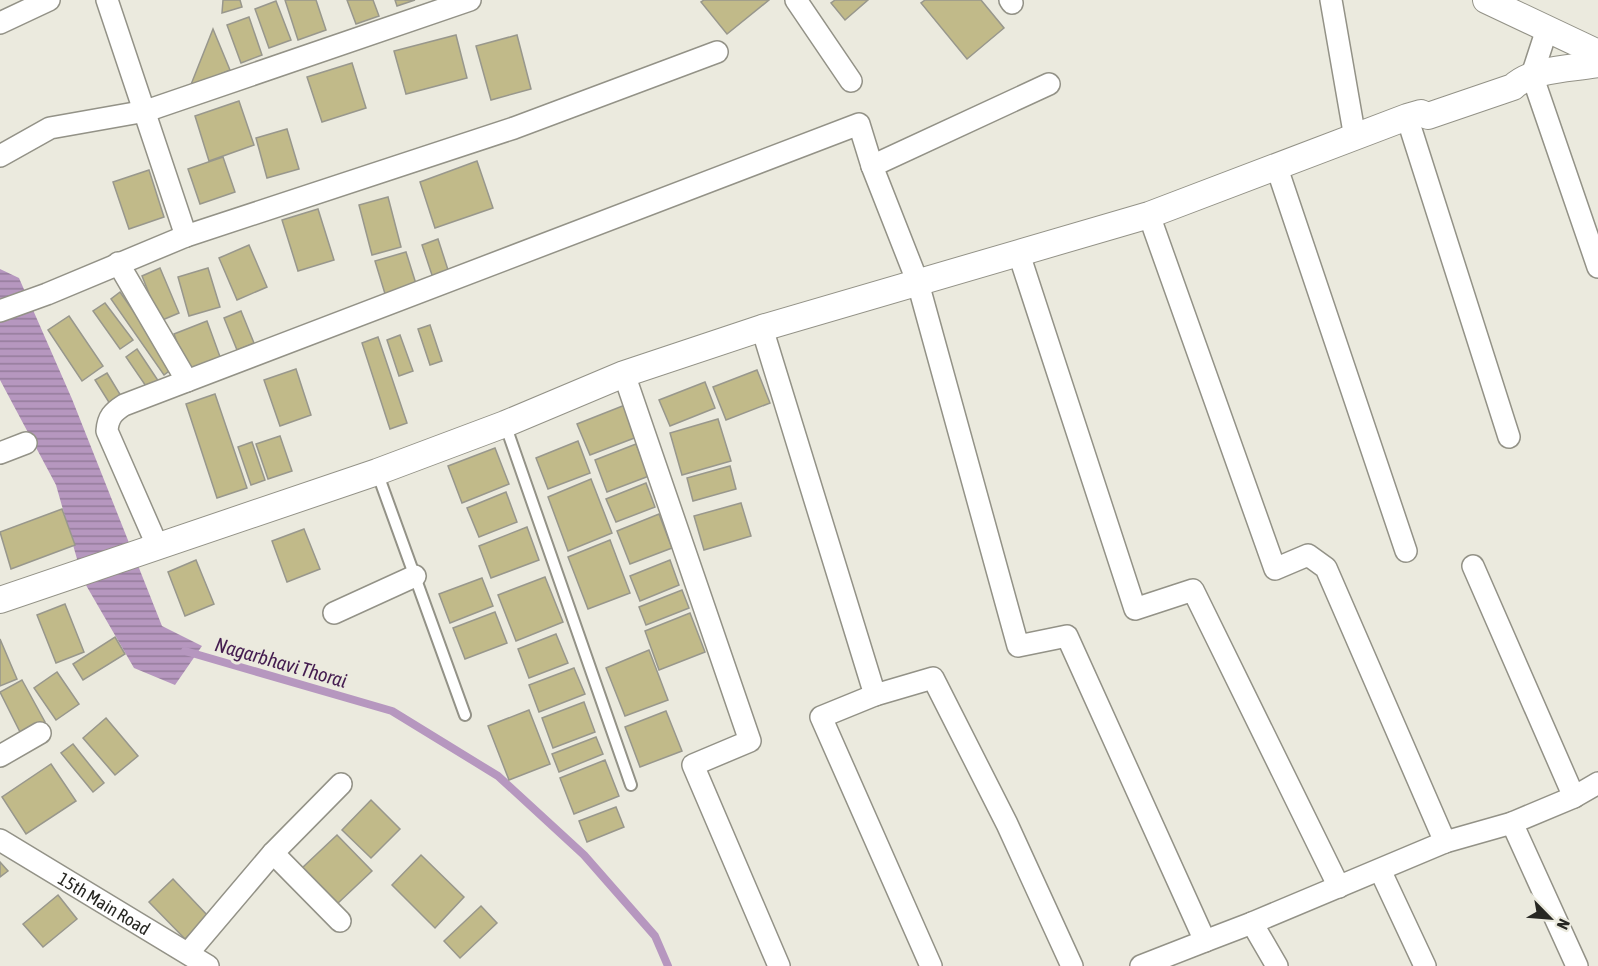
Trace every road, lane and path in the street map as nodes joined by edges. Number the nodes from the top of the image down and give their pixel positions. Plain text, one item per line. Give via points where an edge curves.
1 (50, 0) edge
2 (107, 0) edge
3 (470, 0) edge
4 (796, 0) edge
5 (1331, 0) edge
6 (1486, 0) edge
7 (0, 23) edge
8 (1546, 29) junction
9 (717, 52) dead end
10 (1598, 53) edge
11 (1598, 64) edge
12 (1527, 77) junction
13 (851, 81) dead end
14 (1049, 84) dead end
15 (146, 111) junction
16 (1414, 115) junction
17 (1354, 138) junction
18 (0, 156) edge
19 (872, 165) junction
20 (1277, 168) junction
21 (1149, 215) junction
22 (186, 236) junction
23 (1019, 254) junction
24 (118, 263) junction
25 (1598, 267) edge
26 (918, 283) junction
27 (0, 311) edge
28 (762, 328) junction
29 (624, 374) junction
30 (187, 381) junction
31 (505, 424) junction
32 (1509, 437) dead end
33 (26, 443) dead end
34 (0, 453) edge
35 (377, 472) junction
36 (148, 548) junction
37 (1406, 551) dead end
38 (1473, 566) dead end
39 (415, 576) junction
40 (0, 600) edge
41 (334, 614) dead end
42 (875, 695) junction
43 (465, 714) dead end
44 (40, 733) dead end
45 (0, 756) edge
46 (341, 783) dead end
47 (1598, 783) edge
48 (631, 785) dead end
49 (1574, 797) junction
50 (1512, 824) junction
51 (0, 840) edge
52 (1445, 842) junction
53 (273, 853) junction
54 (1380, 870) junction
55 (1339, 887) junction
56 (340, 921) dead end
57 (1252, 922) junction
58 (1205, 941) junction
59 (189, 952) junction
60 (208, 966) edge
61 (779, 966) edge
62 (930, 966) edge
63 (1072, 966) edge
64 (1141, 966) edge
65 (1277, 966) edge
66 (1425, 966) edge
67 (1577, 966) edge

1 - 7 street
2 - 15 street
3 - 15 street
4 - 13 street
5 - 17 street
6 - 8 street
8 - 10 street
8 - 12 street
9 - 22 street via 514,128
11 - 12 street
12 - 16 street via 1509,74 1426,103
12 - 25 street
14 - 19 street
15 - 18 street via 50,128
15 - 22 street
16 - 17 street
16 - 32 street
17 - 20 street
19 - 26 street
19 - 30 street via 859,124
20 - 21 street
20 - 37 street
21 - 23 street
21 - 52 street via 1275,569 1308,555 1326,568
22 - 24 street
23 - 26 street
23 - 55 street via 1135,609 1193,590
24 - 27 street
24 - 30 street
26 - 28 street
26 - 58 street via 1018,646 1067,636
28 - 29 street
28 - 42 street
29 - 31 street
29 - 61 street via 750,741 693,765
30 - 36 street via 124,405 108,421 107,431
31 - 35 street
31 - 48 lane
33 - 34 street
35 - 36 street
35 - 39 lane
36 - 40 street
38 - 49 street
39 - 41 street
39 - 43 lane
42 - 62 street via 821,717
42 - 63 street via 933,678 1007,824
44 - 45 street
46 - 53 street
47 - 49 street
49 - 50 street
50 - 52 street
50 - 67 street
51 - 59 street, 15th Main Road
52 - 54 street
53 - 56 street
53 - 59 street
54 - 55 street
54 - 66 street
55 - 57 street
57 - 58 street
57 - 65 street
58 - 64 street
59 - 60 street, 15th Main Road

